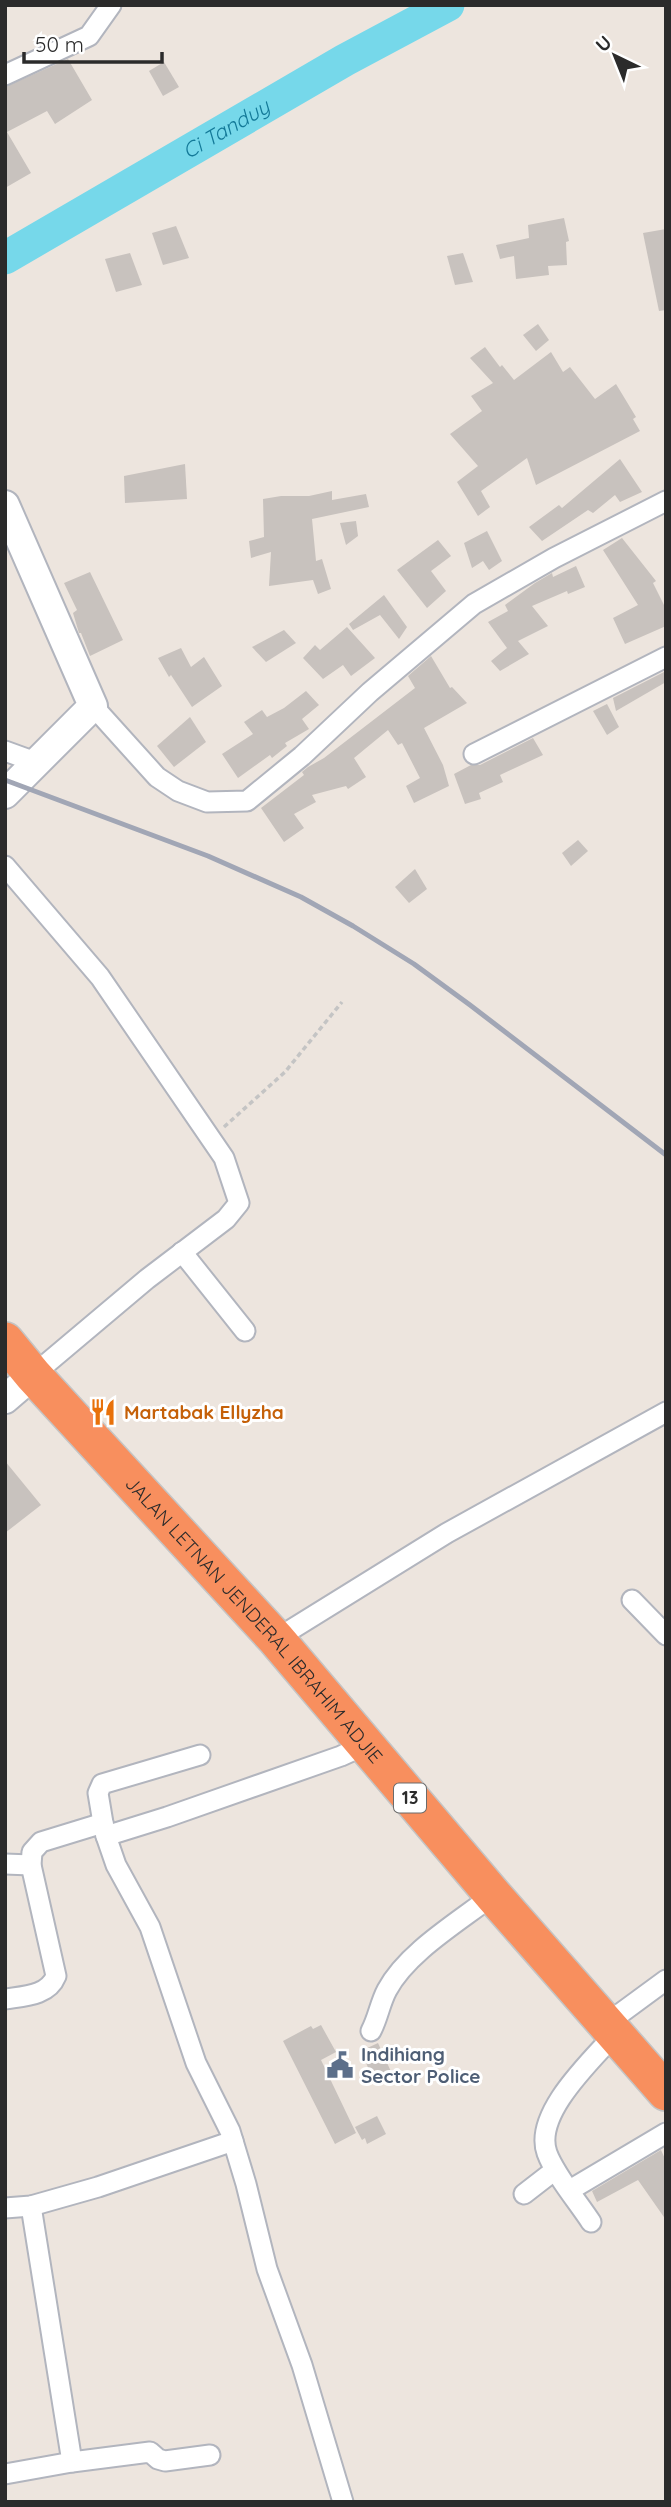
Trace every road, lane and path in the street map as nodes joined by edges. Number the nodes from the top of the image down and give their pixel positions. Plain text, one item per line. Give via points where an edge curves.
1 (111, 5) edge
2 (5, 75) edge
3 (666, 501) edge
4 (5, 505) edge
5 (666, 657) edge
6 (93, 706) junction
7 (5, 751) edge
8 (474, 754) dead end
9 (38, 763) junction
10 (5, 794) edge
11 (5, 866) edge
12 (342, 1002) dead end
13 (212, 1138) junction
14 (182, 1252) junction
15 (245, 1331) dead end
16 (5, 1341) edge
17 (33, 1375) junction
18 (5, 1399) edge
19 (666, 1412) edge
20 (632, 1600) dead end
21 (666, 1635) edge
22 (276, 1639) junction
23 (365, 1745) junction
24 (200, 1755) dead end
25 (105, 1829) junction
26 (5, 1864) edge
27 (31, 1865) junction
28 (493, 1895) junction
29 (666, 1980) edge
30 (5, 1998) edge
31 (610, 2029) junction
32 (371, 2031) dead end
33 (666, 2092) edge
34 (666, 2133) edge
35 (233, 2141) junction
36 (555, 2170) junction
37 (570, 2189) junction
38 (524, 2194) dead end
39 (31, 2206) junction
40 (5, 2208) edge
41 (591, 2222) dead end
42 (211, 2455) dead end
43 (72, 2462) junction
44 (5, 2474) edge
45 (343, 2502) edge

1 - 2 street via 89,36
3 - 6 street via 474,604 247,801 207,802 178,791 157,777
4 - 6 street
5 - 8 street
6 - 9 street
7 - 9 street
9 - 10 street
11 - 13 street via 100,977
12 - 13 path via 285,1072
13 - 14 street via 239,1203 226,1219
14 - 15 street
14 - 17 street
16 - 17 highway, JALAN LETNAN JENDERAL IBRAHIM ADJIE / 13
17 - 18 street
17 - 22 highway, JALAN LETNAN JENDERAL IBRAHIM ADJIE / 13
19 - 22 street via 447,1533
20 - 21 street
22 - 23 highway, JALAN LETNAN JENDERAL IBRAHIM ADJIE / 13
23 - 25 street via 266,1782
23 - 28 highway, JALAN LETNAN JENDERAL IBRAHIM ADJIE / 13
24 - 25 street via 102,1784 98,1793
25 - 27 street via 41,1842 32,1852
25 - 35 street via 116,1865 150,1927 196,2063
26 - 27 street
27 - 30 street via 55,1976 42,1991
28 - 31 highway, JALAN LETNAN JENDERAL IBRAHIM ADJIE / 13
28 - 32 street via 399,1972
29 - 31 street
31 - 33 highway, JALAN LETNAN JENDERAL IBRAHIM ADJIE / 13
31 - 36 street via 547,2125 546,2151
34 - 37 street
35 - 39 street
35 - 45 street via 267,2269 302,2365
36 - 37 street
36 - 38 street
37 - 41 street
39 - 40 street
39 - 43 street
42 - 43 street via 165,2461 150,2452
43 - 44 street

